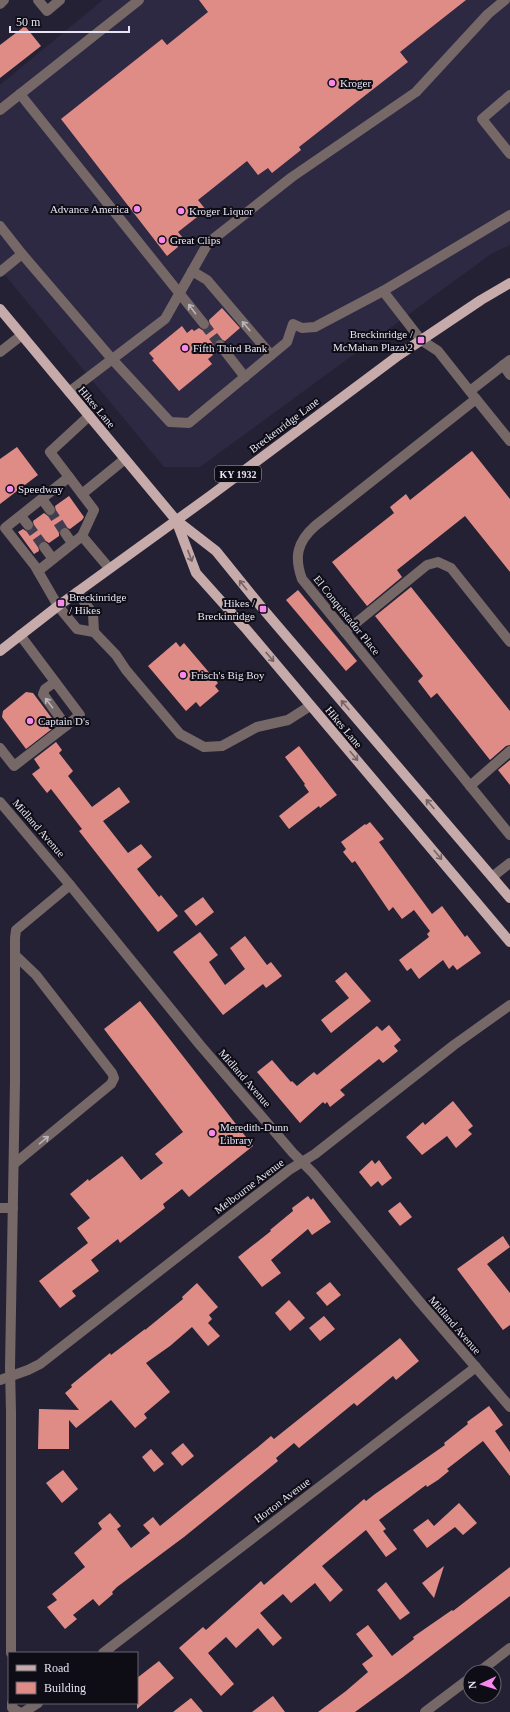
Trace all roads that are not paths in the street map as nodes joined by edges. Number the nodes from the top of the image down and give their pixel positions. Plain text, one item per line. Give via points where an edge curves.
1 (4, 0) edge
2 (38, 0) edge
3 (60, 0) edge
4 (139, 0) edge
5 (505, 0) edge
6 (0, 4) edge
7 (20, 94) junction
8 (510, 95) edge
9 (0, 110) edge
10 (510, 152) edge
11 (510, 215) edge
12 (0, 226) edge
13 (22, 254) junction
14 (192, 271) junction
15 (0, 272) edge
16 (510, 283) edge
17 (383, 291) junction
18 (180, 293) junction
19 (0, 309) edge
20 (204, 324) tunnel mouth
21 (22, 336) junction
22 (421, 340) junction
23 (220, 344) tunnel mouth
24 (0, 352) edge
25 (271, 355) junction
26 (112, 359) junction
27 (506, 362) edge
28 (510, 375) edge
29 (245, 377) junction
30 (470, 391) junction
31 (69, 392) junction
32 (476, 399) junction
33 (89, 416) junction
34 (510, 441) edge
35 (125, 459) junction
36 (69, 477) junction
37 (82, 494) junction
38 (42, 499) junction
39 (50, 510) tunnel mouth
40 (21, 516) junction
41 (176, 520) junction
42 (28, 525) tunnel mouth
43 (65, 532) tunnel mouth
44 (82, 536) junction
45 (72, 544) junction
46 (44, 547) tunnel mouth
47 (53, 559) junction
48 (109, 568) junction
49 (38, 572) junction
50 (77, 592) junction
51 (58, 606) junction
52 (94, 632) junction
53 (345, 632) junction
54 (20, 635) junction
55 (510, 642) edge
56 (0, 651) edge
57 (55, 682) junction
58 (310, 706) junction
59 (66, 726) junction
60 (0, 748) edge
61 (510, 751) edge
62 (470, 786) junction
63 (0, 802) edge
64 (510, 835) edge
65 (510, 863) edge
66 (492, 877) junction
67 (70, 885) junction
68 (510, 898) edge
69 (510, 942) edge
70 (15, 955) junction
71 (510, 1005) edge
72 (302, 1162) junction
73 (14, 1164) junction
74 (0, 1208) edge
75 (13, 1208) junction
76 (476, 1367) junction
77 (5, 1379) edge
78 (510, 1407) edge
79 (510, 1648) edge
80 (11, 1652) edge
81 (104, 1652) edge
82 (489, 1664) edge
83 (462, 1684) edge
84 (35, 1704) edge
85 (18, 1710) edge
86 (425, 1712) edge

1 - 6 street
2 - 3 street via 47,11
4 - 7 street
5 - 14 street via 488,14 416,92 292,177 214,238 208,243
7 - 9 street
7 - 18 street
8 - 10 street via 482,119
11 - 17 street
12 - 13 street
13 - 15 street
13 - 26 street
14 - 18 street
25 -> 14 street via 207,280
16 - 22 main road, Breckenridge Lane / KY 1932
17 - 22 street
17 - 25 street via 315,327 302,328 293,324 287,342
20 -> 18 street
18 - 26 street via 165,319
19 - 21 main road, Hikes Lane
21 - 24 street
21 - 31 main road, Hikes Lane
22 - 30 street via 438,351
22 - 41 main road, Breckenridge Lane / KY 1932
23 - 29 street
25 - 29 street
26 - 29 street via 170,422 189,423
26 - 31 street
27 - 28 street
27 - 30 street
30 - 32 street
31 - 33 main road, Hikes Lane
32 - 34 street
32 - 53 street, El Conquistador Place via 307,533 298,556 302,579
33 - 35 main road, Hikes Lane
33 - 36 street via 50,452
35 - 37 street
35 - 41 main road, Hikes Lane
36 - 37 street
36 - 38 street
37 - 44 street via 94,510
38 - 39 street
38 - 40 street
40 - 42 street
40 - 49 street via 5,528
41 - 48 main road, Breckenridge Lane / KY 1932
41 -> 58 main road, Hikes Lane via 196,573
66 -> 41 main road, Hikes Lane via 262,609 216,551
43 - 45 street
44 - 45 street
44 - 48 street
45 - 47 street
46 - 47 street
47 - 49 street
48 - 50 main road, Breckenridge Lane / KY 1932
49 - 51 street
50 - 51 main road, Breckenridge Lane / KY 1932
50 - 52 street via 93,614
51 - 52 street via 77,629
51 - 54 main road, Breckenridge Lane / KY 1932
52 - 58 street via 180,734 204,747 222,746 257,727 288,720
53 - 55 street via 426,565 438,562 451,568
53 - 62 street, El Conquistador Place
54 - 56 main road, Breckenridge Lane / KY 1932
54 - 57 street
59 -> 57 street via 43,694 45,689
57 - 59 street via 80,715
58 -> 69 main road, Hikes Lane
59 - 60 street via 14,766
61 - 62 street
62 - 64 street, El Conquistador Place
63 - 67 street, Midland Avenue
65 - 66 street
66 - 68 main road, Hikes Lane
67 - 70 street via 16,930
67 - 72 street, Midland Avenue via 200,1045
70 - 73 street
73 -> 70 street via 111,1084 114,1078 36,975
71 - 72 street, Melbourne Avenue
72 - 76 street, Midland Avenue
72 - 77 street, Melbourne Avenue via 40,1364
73 - 75 street
74 - 75 street
75 - 77 street
76 - 78 street, Midland Avenue
76 - 81 street, Horton Avenue
77 - 80 street via 12,1412
79 - 82 street
83 - 86 street
84 - 85 street

